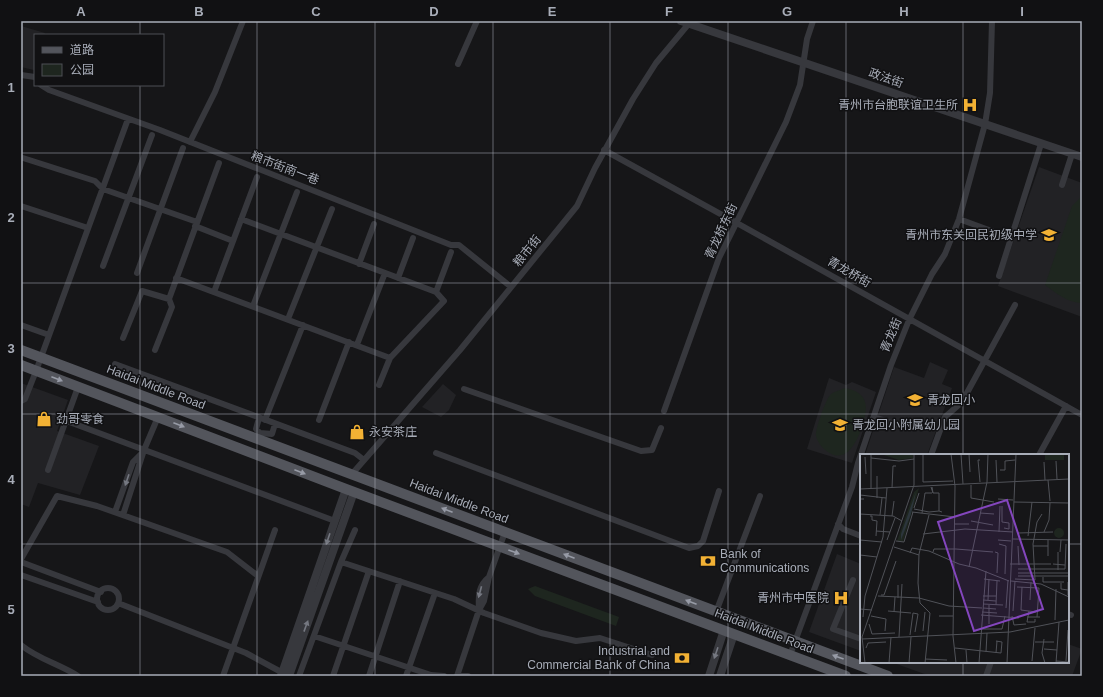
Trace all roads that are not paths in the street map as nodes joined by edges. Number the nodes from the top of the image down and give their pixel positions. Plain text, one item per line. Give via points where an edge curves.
1 (243, 21) edge
2 (477, 21) edge
3 (813, 21) edge
4 (992, 21) edge
5 (687, 22) edge
6 (803, 62) junction
7 (458, 64) dead end
8 (21, 75) edge
9 (34, 77) edge
10 (43, 86) edge
11 (128, 119) junction
12 (985, 124) junction
13 (152, 136) dead end
14 (190, 142) junction
15 (1041, 144) junction
16 (183, 148) dead end
17 (604, 150) junction
18 (1072, 154) junction
19 (23, 158) dead end
20 (1082, 158) edge
21 (219, 163) dead end
22 (257, 177) dead end
23 (1062, 185) dead end
24 (103, 189) junction
25 (297, 192) dead end
26 (129, 198) junction
27 (21, 206) edge
28 (161, 209) junction
29 (332, 209) dead end
30 (959, 219) junction
31 (241, 220) junction
32 (736, 222) junction
33 (196, 224) junction
34 (374, 224) dead end
35 (88, 228) junction
36 (997, 233) dead end
37 (281, 235) junction
38 (413, 238) dead end
39 (233, 241) junction
40 (316, 248) junction
41 (451, 252) dead end
42 (359, 264) junction
43 (103, 266) dead end
44 (137, 273) dead end
45 (385, 273) junction
46 (999, 276) dead end
47 (176, 278) junction
48 (398, 278) junction
49 (511, 287) junction
50 (214, 292) junction
51 (436, 292) junction
52 (169, 299) junction
53 (1015, 305) dead end
54 (253, 306) junction
55 (288, 319) junction
56 (909, 320) junction
57 (303, 325) junction
58 (21, 326) edge
59 (49, 335) junction
60 (123, 338) dead end
61 (349, 342) junction
62 (358, 342) dead end
63 (21, 350) edge
64 (155, 350) dead end
65 (40, 357) junction
66 (390, 358) junction
67 (984, 361) junction
68 (115, 364) dead end
69 (21, 365) edge
70 (36, 371) junction
71 (379, 385) dead end
72 (78, 387) junction
73 (464, 389) dead end
74 (24, 394) edge
75 (21, 401) edge
76 (1066, 406) junction
77 (664, 411) dead end
78 (1082, 415) edge
79 (158, 417) junction
80 (874, 417) junction
81 (262, 419) junction
82 (64, 420) dead end
83 (319, 420) dead end
84 (275, 424) junction
85 (901, 426) dead end
86 (661, 428) dead end
87 (259, 436) junction
88 (144, 450) junction
89 (436, 453) dead end
90 (862, 454) edge
91 (931, 454) edge
92 (1040, 454) edge
93 (860, 459) edge
94 (364, 460) junction
95 (48, 470) dead end
96 (352, 474) junction
97 (350, 491) junction
98 (719, 492) dead end
99 (760, 496) dead end
100 (115, 512) junction
101 (123, 515) junction
102 (335, 522) junction
103 (838, 524) junction
104 (275, 530) dead end
105 (355, 530) dead end
106 (505, 532) junction
107 (860, 536) edge
108 (500, 546) junction
109 (21, 559) edge
110 (21, 562) edge
111 (341, 562) junction
112 (369, 571) junction
113 (21, 575) edge
114 (258, 576) junction
115 (853, 580) dead end
116 (400, 581) junction
117 (101, 592) junction
118 (434, 593) junction
119 (98, 602) junction
120 (118, 603) junction
121 (479, 610) junction
122 (716, 612) junction
123 (724, 630) junction
124 (734, 634) junction
125 (314, 636) junction
126 (860, 639) edge
127 (795, 641) junction
128 (21, 645) edge
129 (344, 646) junction
130 (234, 648) junction
131 (652, 655) dead end
132 (790, 655) junction
133 (376, 657) junction
134 (860, 662) edge
135 (862, 663) edge
136 (991, 663) edge
137 (409, 668) junction
138 (284, 675) edge
139 (78, 676) edge
140 (223, 676) edge
141 (299, 676) edge
142 (333, 676) edge
143 (369, 676) edge
144 (406, 676) edge
145 (444, 676) edge
146 (458, 676) edge
147 (468, 676) edge
148 (709, 676) edge
149 (720, 676) edge
150 (846, 676) edge
151 (888, 676) edge
152 (986, 676) edge

1 - 14 street via 215,92
2 - 7 street
3 - 6 street, 青龙桥东街
4 - 12 street, 青龙街 via 990,94
5 - 6 street, 政法街
5 - 17 street, 粮市街 via 632,99
6 - 12 street, 政法街
6 - 32 street, 青龙桥东街 via 800,85 786,122
8 - 9 street
10 - 11 street, 粮市街南一巷
11 - 14 street, 粮市街南一巷
11 - 24 street
12 - 15 street, 政法街
12 - 30 street, 青龙街
13 - 26 street
14 - 49 street, 粮市街南一巷 via 451,245 459,245
15 - 18 street, 政法街
15 - 46 street
16 - 28 street
17 - 32 street, 青龙桥街
17 - 49 street, 粮市街 via 577,206
18 - 20 street, 政法街
18 - 23 street
19 - 24 street via 95,181
21 - 33 street
22 - 31 street
24 - 26 street
24 - 35 street
25 - 37 street
26 - 28 street
26 - 43 street
27 - 35 street
28 - 33 street
28 - 44 street
29 - 40 street
30 - 36 street
30 - 56 street, 青龙街 via 945,254
31 - 37 street
31 - 39 street
32 - 56 street, 青龙桥街
32 - 77 street, 青龙桥东街 via 709,283
33 - 39 street
33 - 47 street
34 - 42 street
35 - 59 street
37 - 40 street
37 - 54 street
38 - 48 street
39 - 50 street
40 - 42 street
40 - 55 street
41 - 51 street
42 - 45 street
45 - 48 street
45 - 62 street
47 - 50 street
47 - 52 street
48 - 51 street
49 - 94 street, 粮市街
50 - 54 street
51 - 66 street via 444,301
52 - 60 street via 142,291
52 - 64 street via 172,307
53 - 67 street
54 - 55 street
55 - 57 street
56 - 67 street, 青龙桥街
56 - 80 street, 青龙街
57 - 61 street
57 - 81 street
58 - 59 street
59 - 65 street
61 - 66 street
61 - 83 street
63 - 65 main road, Haidai Middle Road
65 - 70 street
65 - 87 main road, Haidai Middle Road
66 - 71 street
67 - 76 street, 青龙桥街
67 - 91 street via 962,402 945,417
68 - 81 street
69 - 70 main road, Haidai Middle Road
70 -> 72 main road, Haidai Middle Road
70 - 74 street
72 - 79 main road, Haidai Middle Road
72 - 95 street
73 - 86 street via 641,451 652,450
74 - 75 street via 25,400
76 - 78 street, 青龙桥街
76 - 92 street
79 - 88 street
79 -> 97 main road, Haidai Middle Road
80 - 85 street
80 - 90 street, 青龙街
81 - 84 street
81 - 87 street via 256,429
82 - 88 street
84 - 87 street via 272,434
84 - 94 street via 355,453
87 - 96 main road, Haidai Middle Road
88 -> 100 street via 133,462
88 - 101 street
88 - 102 street
89 - 98 street via 689,548 698,546 703,541
93 - 103 street, 青龙街
94 - 96 street, 粮市街
106 -> 96 main road, Haidai Middle Road
97 - 102 street
97 - 108 main road, Haidai Middle Road
138 -> 97 street
99 - 122 street
100 - 101 street
100 - 109 street via 57,496
101 - 114 street via 226,552
102 -> 138 street
103 - 107 street via 843,530
103 - 127 street, 青龙街
104 - 114 street
105 - 111 street
106 - 108 street
122 -> 106 main road, Haidai Middle Road
108 - 121 street via 489,577 480,589
108 -> 123 main road, Haidai Middle Road
110 - 117 street
111 - 112 street
111 - 125 street
112 - 116 street
112 - 129 street
113 - 119 street
114 - 130 street
115 - 126 street via 833,630
116 - 118 street
116 - 133 street
117 - 119 street
117 - 120 street via 107,589 114,590 118,596
118 - 121 street
118 - 137 street
119 - 120 street via 102,608 108,610
120 - 130 street
121 - 131 street via 541,633 585,641 600,638
121 - 146 street
122 - 127 main road, Haidai Middle Road
123 - 124 main road, Haidai Middle Road
123 -> 148 street
124 - 132 main road, Haidai Middle Road
124 - 149 street
125 - 129 street
125 - 141 street
127 - 132 street, 青龙街
134 -> 127 main road, Haidai Middle Road
128 - 139 street via 32,654 66,668
129 - 133 street
129 - 142 street
130 - 138 street
130 - 140 street
132 - 150 main road, Haidai Middle Road
133 - 137 street
133 - 143 street
135 - 151 main road, Haidai Middle Road
136 - 152 street
137 - 144 street
137 - 145 street
146 - 147 street

